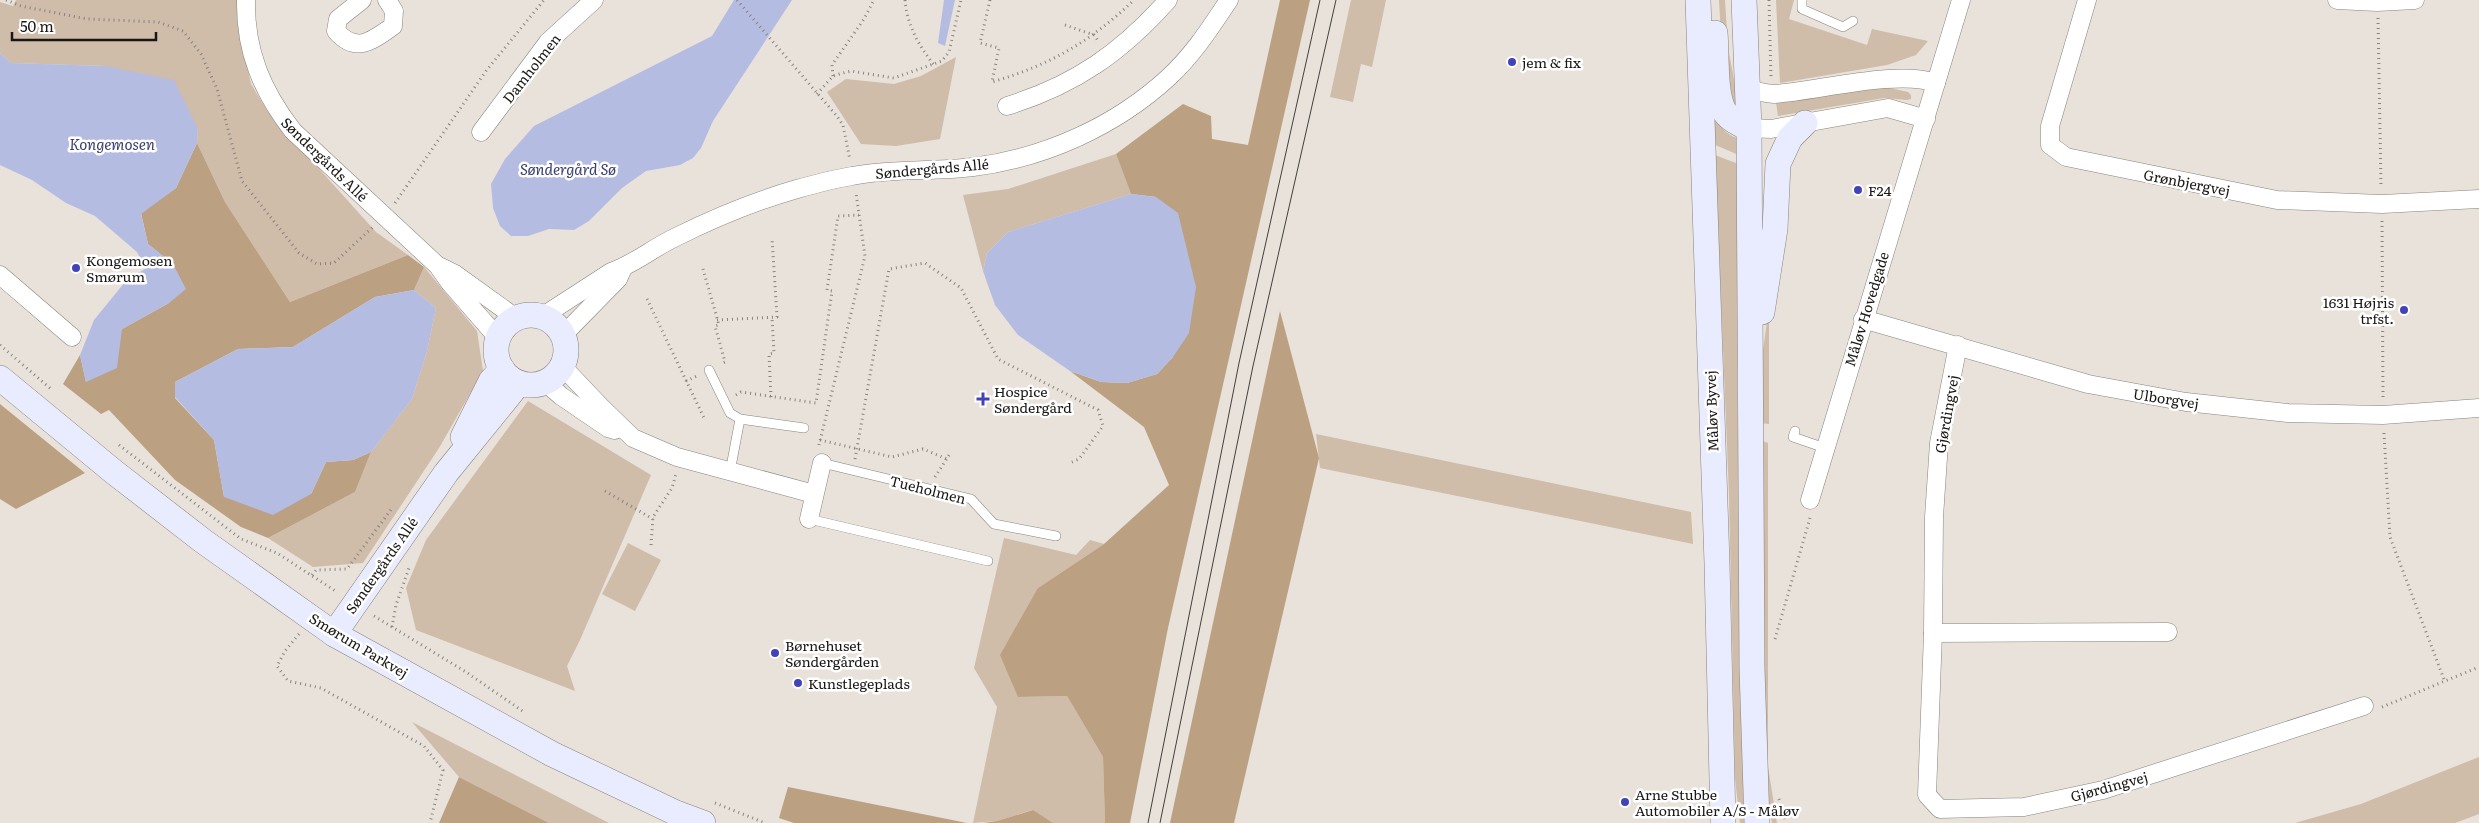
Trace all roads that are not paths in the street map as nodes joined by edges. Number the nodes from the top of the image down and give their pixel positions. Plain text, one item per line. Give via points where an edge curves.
1 (246, 0) edge
2 (362, 0) edge
3 (387, 0) edge
4 (1168, 0) edge
5 (1229, 0) edge
6 (1698, 0) edge
7 (1708, 0) edge
8 (1730, 0) edge
9 (1744, 0) edge
10 (1802, 0) edge
11 (1961, 0) edge
12 (2087, 0) edge
13 (2337, 0) edge
14 (2415, 0) edge
15 (585, 2) edge
16 (1853, 21) dead end
17 (1747, 63) junction
18 (1936, 83) junction
19 (1748, 89) junction
20 (1007, 106) dead end
21 (1926, 119) junction
22 (1805, 123) junction
23 (1749, 128) junction
24 (481, 132) dead end
25 (2479, 199) edge
26 (438, 266) junction
27 (623, 268) junction
28 (0, 275) edge
29 (543, 316) junction
30 (516, 318) junction
31 (1863, 320) junction
32 (563, 335) junction
33 (72, 337) dead end
34 (498, 338) junction
35 (1958, 345) junction
36 (0, 368) edge
37 (709, 370) road end
38 (554, 374) junction
39 (511, 376) junction
40 (0, 378) edge
41 (1750, 381) junction
42 (29, 402) junction
43 (2479, 408) edge
44 (740, 420) junction
45 (804, 428) dead end
46 (1795, 431) dead end
47 (1825, 448) junction
48 (822, 463) joint
49 (730, 472) junction
50 (814, 494) junction
51 (1810, 500) road end
52 (809, 519) joint
53 (1056, 536) dead end
54 (988, 562) dead end
55 (2168, 632) dead end
56 (1933, 633) junction
57 (334, 634) junction
58 (2364, 706) road end
59 (703, 823) edge
60 (1723, 823) edge
61 (1757, 823) edge

1 - 26 street, Søndergårds Allé via 245,22 250,52 274,107 293,131
2 - 3 street via 338,19 336,31 345,42 357,45 375,39 393,26 394,12
4 - 20 street via 1142,30 1110,57 1071,81
5 - 27 street, Søndergårds Allé via 1202,41 1169,77 1124,113 1074,139 1030,155 974,167 854,175 795,190 734,210 673,239
6 - 60 main road, Måløv Byvej
7 - 23 main road via 1714,10 1719,95 1724,111 1734,121
8 - 17 main road via 1732,26
9 - 17 main road
10 - 16 lane via 1802,9 1843,27
11 - 18 street, Måløv Hovedgade
12 - 25 street, Grønbjergvej via 2050,126 2050,146 2066,157 2277,200 2382,204
13 - 14 street
15 - 24 street, Damholmen via 548,42
17 - 19 main road
18 - 19 street via 1901,78 1773,94
18 - 21 street, Måløv Hovedgade
19 - 23 main road
21 - 22 street via 1888,108
21 - 31 street, Måløv Hovedgade
22 - 23 street via 1771,129
22 - 41 main road via 1790,138 1778,164 1775,229
23 - 41 main road
26 - 30 street, Søndergårds Allé via 456,274
26 - 34 street, Søndergårds Allé
27 - 29 street, Søndergårds Allé via 611,272
27 - 32 street, Søndergårds Allé via 618,280
28 - 33 street
29 - 30 main road
29 - 32 main road via 553,322
30 - 34 main road via 503,328
31 - 35 street, Ulborgvej
31 - 47 street, Måløv Hovedgade
32 - 38 main road via 566,350
34 - 39 main road via 496,352
35 - 43 street, Ulborgvej via 2088,384 2186,402 2288,413 2383,415
35 - 56 street, Gjørdingvej via 1939,442 1934,517
36 - 42 street
37 - 44 lane via 730,413
38 - 39 main road via 531,385
38 - 49 street via 561,396 608,428 627,433 680,458
39 - 57 main road, Søndergårds Allé
40 - 42 main road, Smørum Parkvej
41 - 61 main road via 1752,669
42 - 57 main road, Smørum Parkvej via 203,540
44 - 45 lane
44 - 49 lane
46 - 47 lane via 1793,436
47 - 51 street, Måløv Hovedgade
48 - 50 street
48 - 53 lane, Tueholmen via 971,499 994,524
49 - 50 street
50 - 52 street
52 - 54 lane
55 - 56 street
56 - 58 street, Gjørdingvej via 1927,795 1940,809 2024,807 2103,790
57 - 59 main road, Smørum Parkvej via 552,754

